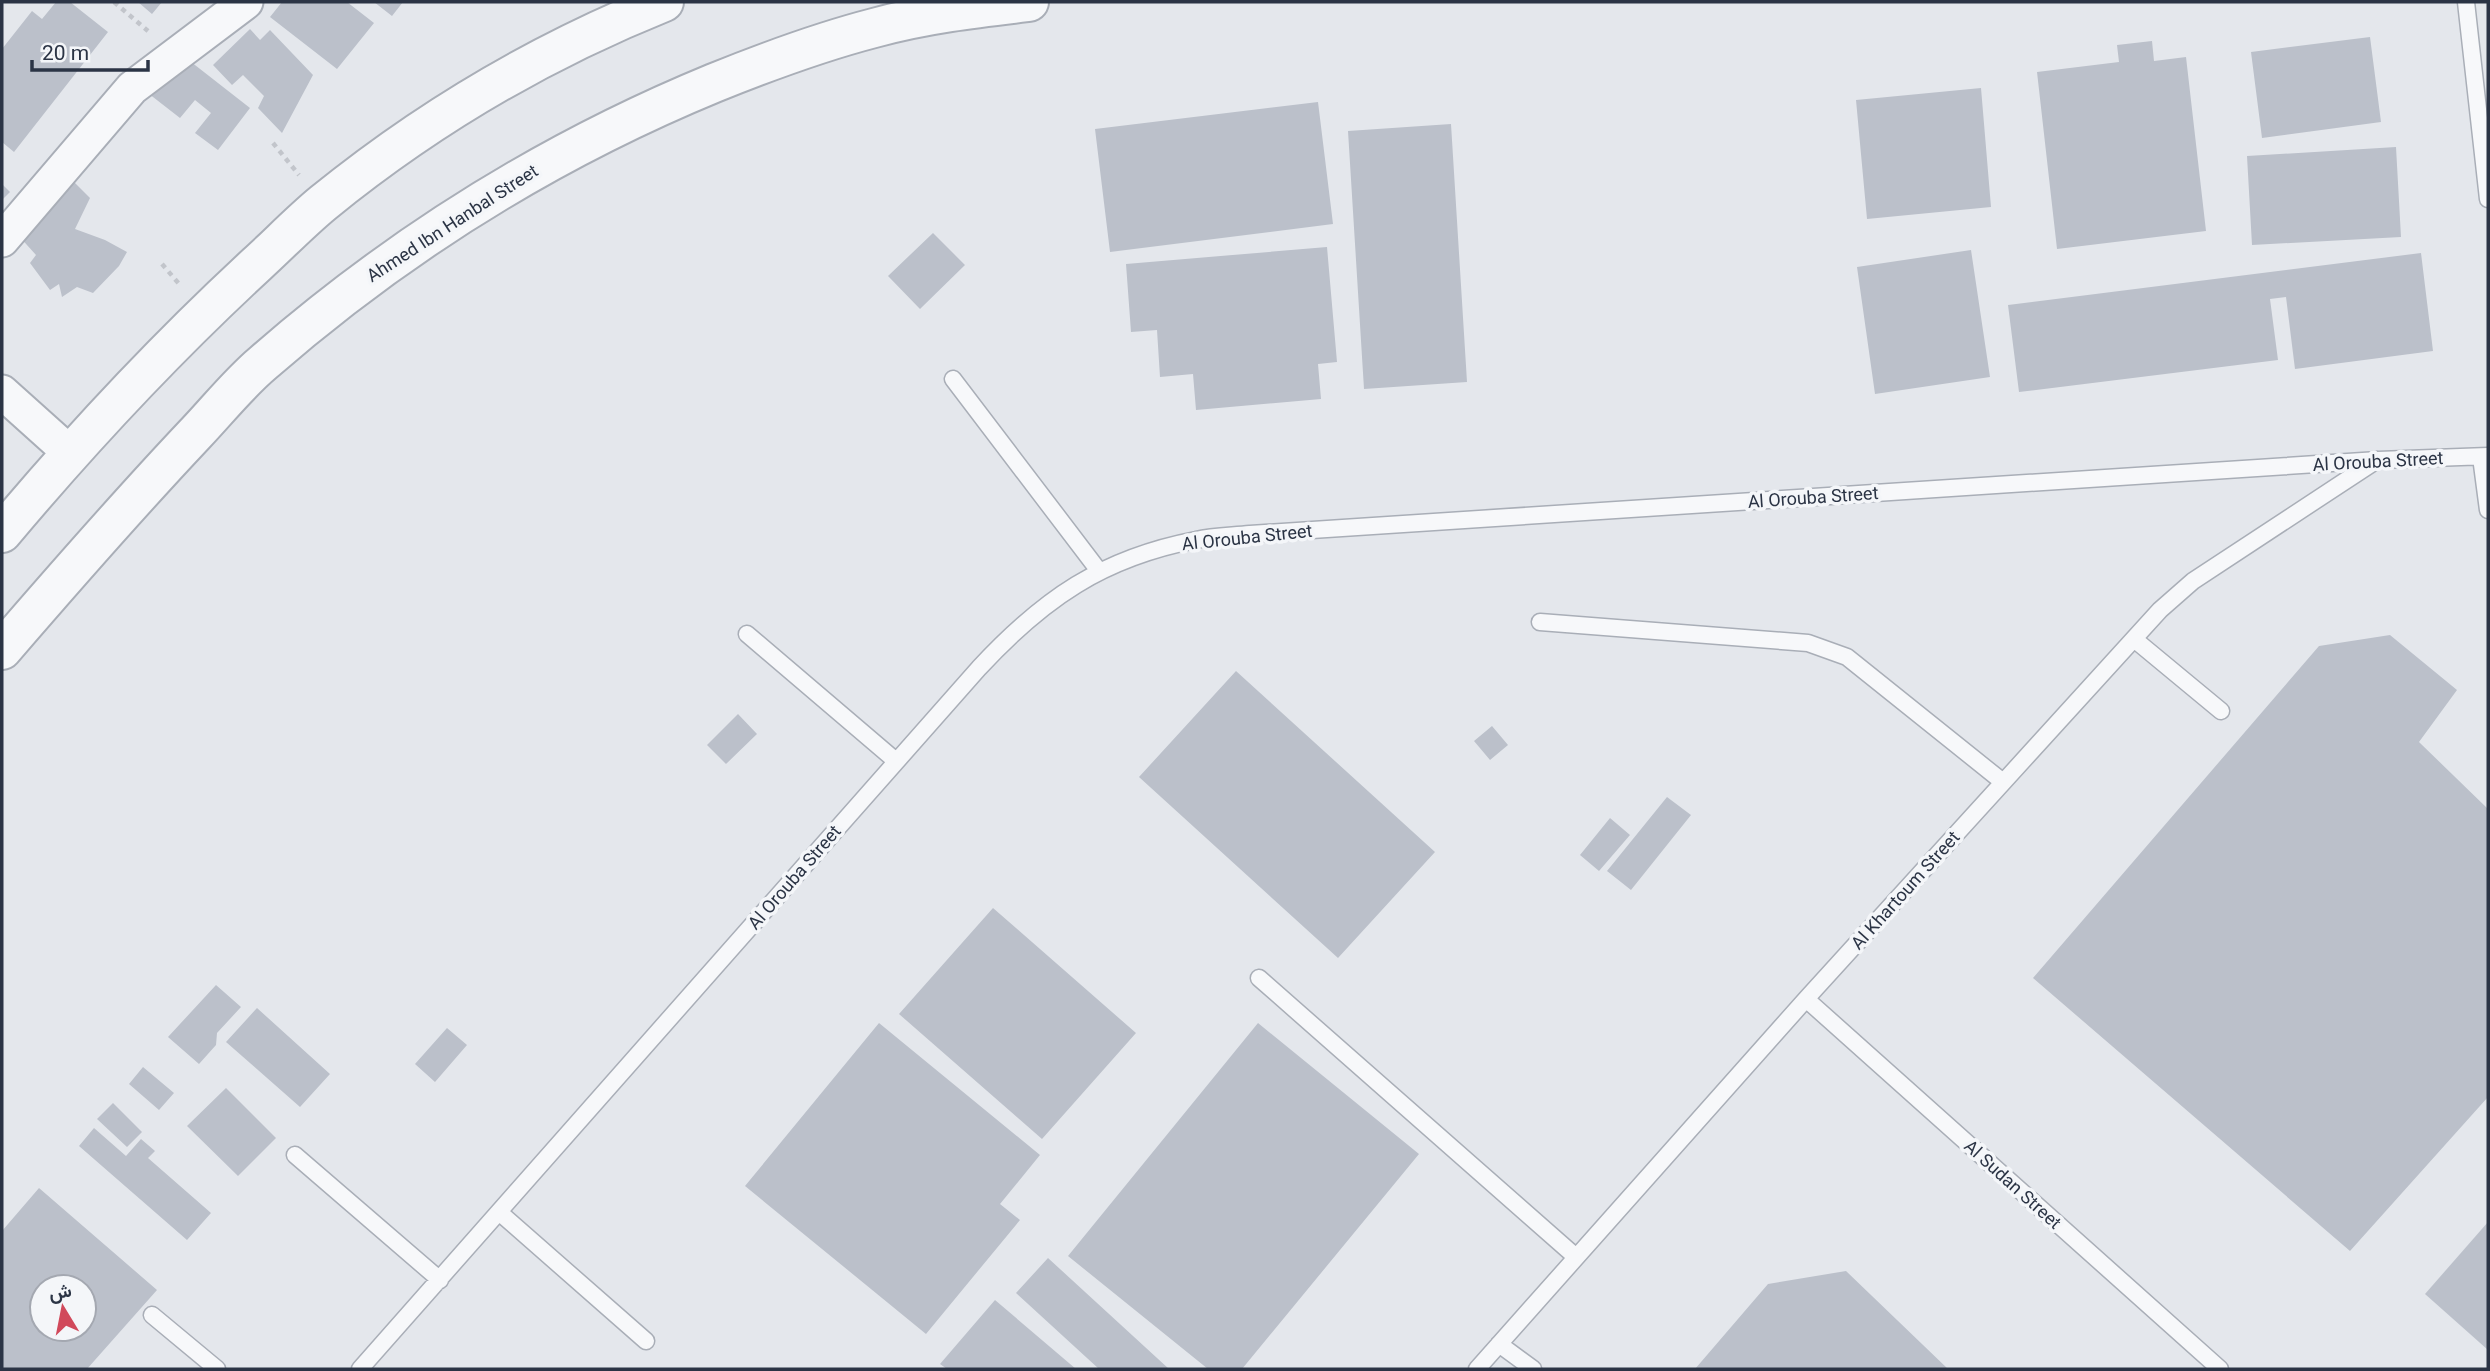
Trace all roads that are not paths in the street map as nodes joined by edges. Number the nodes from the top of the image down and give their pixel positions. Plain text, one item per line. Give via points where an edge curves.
1 (246, 2) edge
2 (664, 2) edge
3 (1029, 2) edge
4 (2466, 2) edge
5 (2488, 199) edge
6 (2, 240) edge
7 (953, 379) dead end
8 (2, 393) edge
9 (70, 453) junction
10 (2484, 457) edge
11 (2378, 460) junction
12 (2488, 510) edge
13 (2, 533) edge
14 (1099, 571) junction
15 (1540, 622) dead end
16 (747, 634) dead end
17 (2134, 639) junction
18 (2, 650) edge
19 (2221, 711) dead end
20 (896, 761) junction
21 (2003, 782) junction
22 (1259, 978) dead end
23 (1806, 999) junction
24 (295, 1155) dead end
25 (499, 1212) junction
26 (1576, 1257) junction
27 (439, 1279) junction
28 (152, 1315) dead end
29 (646, 1341) dead end
30 (1499, 1344) junction
31 (218, 1369) edge
32 (360, 1369) edge
33 (1477, 1369) edge
34 (1533, 1369) edge
35 (2220, 1369) edge

1 - 6 street via 132,88
2 - 9 street via 514,73 415,134 322,204 203,314
3 - 18 street, Ahmed Ibn Hanbal Street via 875,27 762,64 653,108 548,161 447,222 351,289 261,365 129,504
4 - 5 lane
7 - 14 lane
8 - 9 street
9 - 13 street
10 - 11 lane, Al Orouba Street
10 - 12 lane
11 - 14 lane, Al Orouba Street via 1250,534 1198,539 1147,551
11 - 17 lane, Al Khartoum Street via 2193,581
14 - 20 lane, Al Orouba Street via 1014,630
15 - 21 lane via 1808,643 1847,657
16 - 20 lane
17 - 19 lane
17 - 21 lane, Al Khartoum Street
20 - 25 lane, Al Orouba Street
21 - 23 lane, Al Khartoum Street
22 - 26 lane
23 - 26 lane, Al Khartoum Street
23 - 35 lane, Al Sudan Street
24 - 27 lane
25 - 27 lane, Al Orouba Street
25 - 29 lane
26 - 30 lane, Al Khartoum Street
27 - 32 lane, Al Orouba Street
28 - 31 lane
30 - 33 lane, Al Khartoum Street
30 - 34 lane

